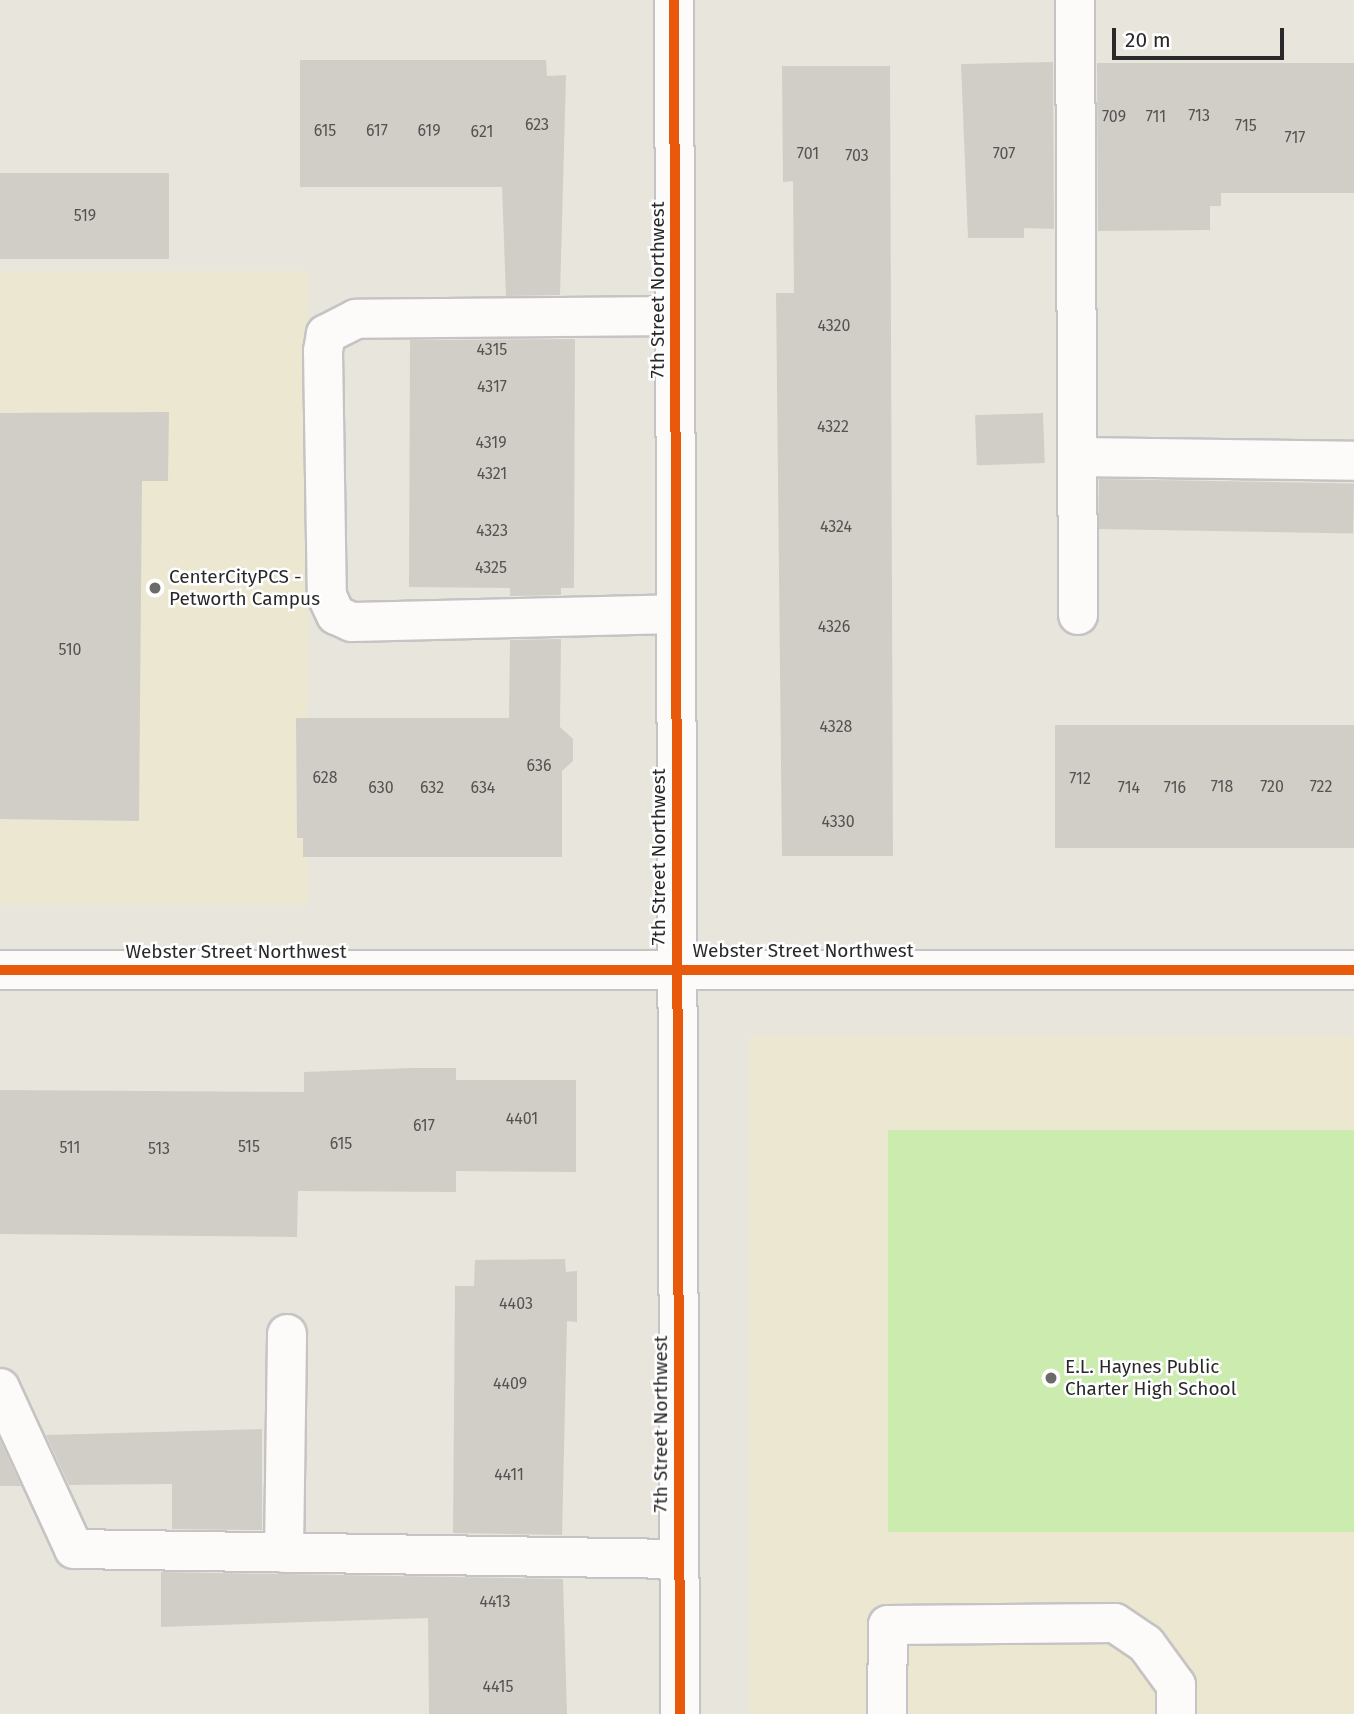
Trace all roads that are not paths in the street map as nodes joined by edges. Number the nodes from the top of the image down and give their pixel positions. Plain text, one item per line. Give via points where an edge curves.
1 (674, 0) edge
2 (1075, 0) edge
3 (675, 316) junction
4 (1078, 457) junction
5 (1354, 461) edge
6 (676, 614) junction
7 (1078, 615) dead end
8 (677, 968) junction
9 (0, 970) edge
10 (1354, 970) edge
11 (287, 1334) dead end
12 (0, 1388) edge
13 (284, 1553) junction
14 (679, 1559) junction
15 (680, 1714) edge
16 (887, 1714) edge
17 (1177, 1714) edge

1 - 3 street, 7th Street Northwest
2 - 4 street
3 - 6 street, 7th Street Northwest
3 - 6 street via 356,319 326,334 323,351 327,596 336,615 352,622
4 - 5 street
4 - 7 street
6 - 8 street, 7th Street Northwest
8 - 9 street, Webster Street Northwest
8 - 10 street, Webster Street Northwest
8 - 14 street, 7th Street Northwest
11 - 13 street
12 - 13 street via 74,1549
13 - 14 street
14 - 15 street, 7th Street Northwest
16 - 17 street via 888,1625 1115,1623 1146,1644 1176,1685

